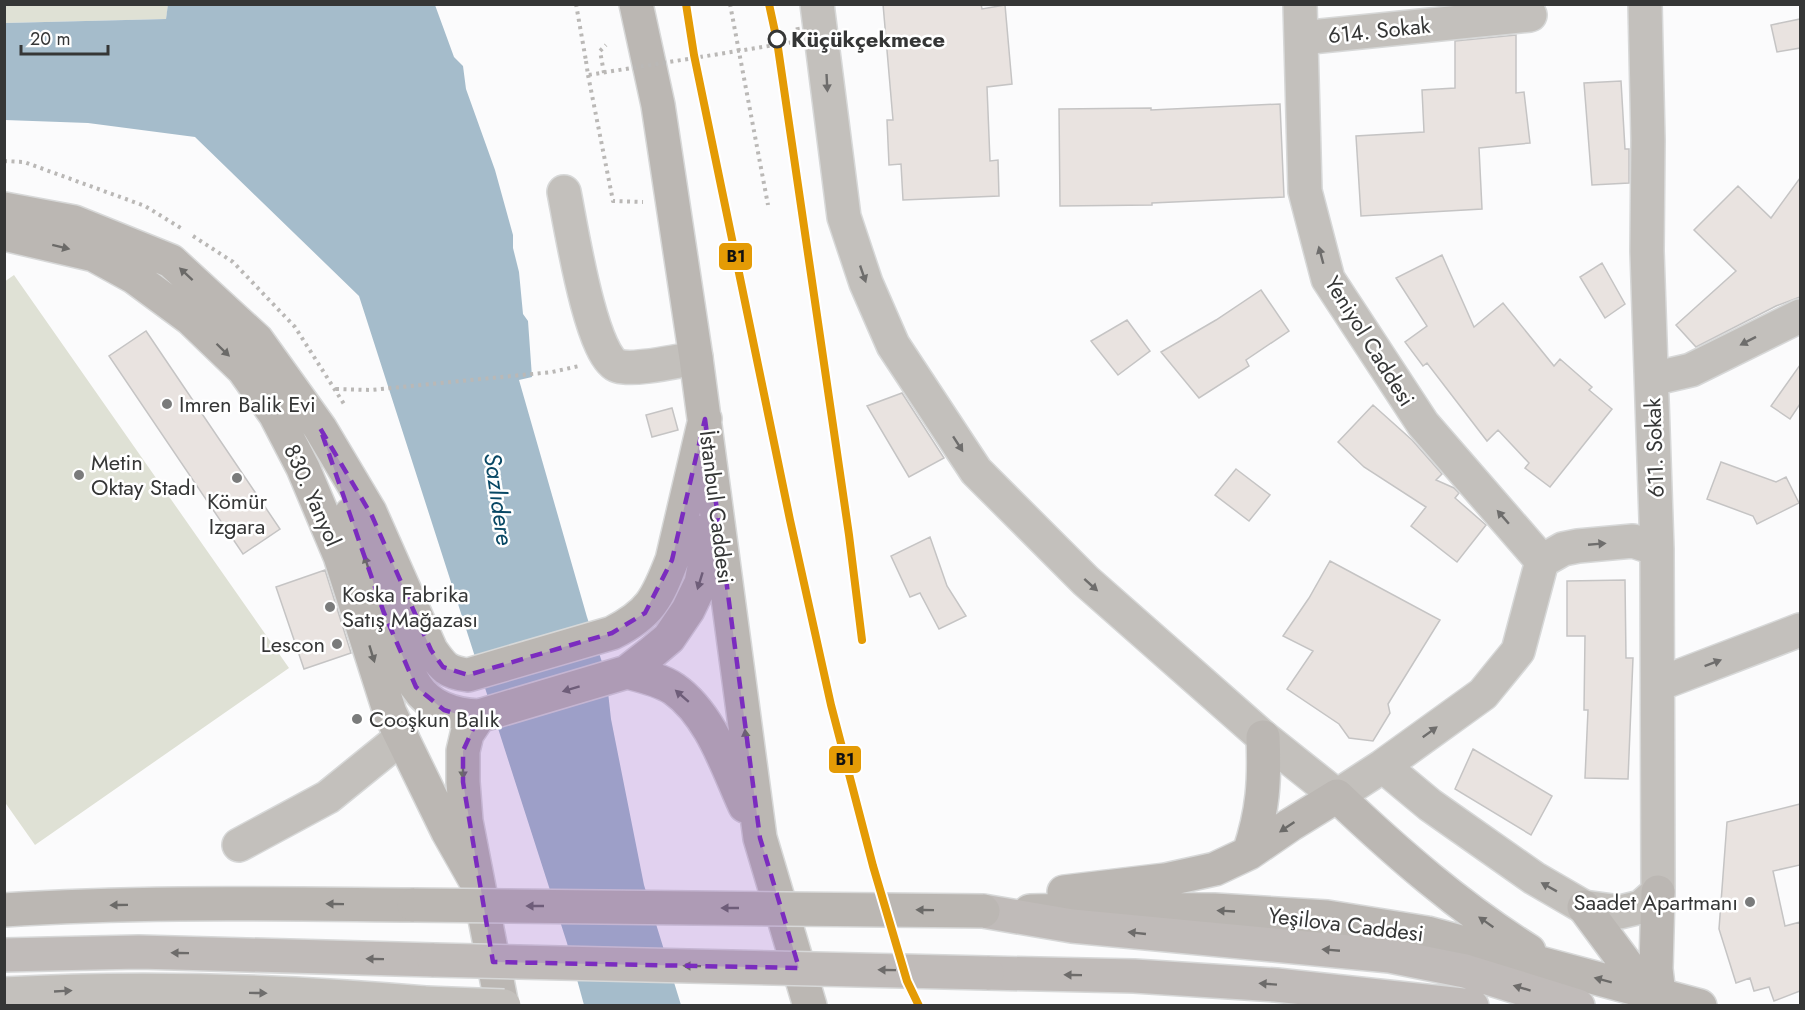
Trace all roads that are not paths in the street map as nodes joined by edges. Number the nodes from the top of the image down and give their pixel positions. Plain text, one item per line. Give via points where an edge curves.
1 (636, 4) edge
2 (1300, 4) edge
3 (1645, 4) edge
4 (807, 15) edge
5 (1530, 15) dead end
6 (1300, 38) junction
7 (564, 192) dead end
8 (4, 209) edge
9 (4, 234) edge
10 (1800, 316) edge
11 (696, 358) junction
12 (1652, 379) junction
13 (705, 419) junction
14 (320, 428) junction
15 (1658, 549) junction
16 (1542, 561) junction
17 (1800, 630) edge
18 (627, 672) junction
19 (1659, 684) junction
20 (479, 716) junction
21 (402, 737) junction
22 (1263, 737) junction
23 (1383, 766) junction
24 (1337, 796) junction
25 (760, 838) junction
26 (239, 844) dead end
27 (1249, 853) junction
28 (478, 885) junction
29 (1658, 892) junction
30 (1584, 907) junction
31 (4, 910) edge
32 (983, 911) junction
33 (4, 956) edge
34 (1552, 966) junction
35 (4, 994) edge
36 (1659, 995) junction
37 (411, 1004) edge
38 (503, 1005) edge
39 (810, 1005) edge
40 (1472, 1005) edge
41 (1578, 1005) edge
42 (1700, 1005) edge

1 - 11 main road, İstanbul Caddesi via 658,105
2 - 6 street, Yeniyol Caddesi
3 - 12 street, 611. Sokak
4 -> 22 street via 844,217 893,345 976,471 1086,581
5 - 6 street, 614. Sokak
16 -> 6 street, Yeniyol Caddesi via 1423,424 1328,279 1305,191
7 - 11 street via 587,306 605,355 621,367
14 -> 8 main road, 830. Yanyol via 257,340 171,261 74,222
9 -> 21 main road, 830. Yanyol via 94,255 134,276 191,319 243,369 275,414 303,468 340,556 390,712
10 -> 12 street via 1690,370
11 - 13 main road, İstanbul Caddesi
12 - 15 street, 611. Sokak
13 - 14 main road via 672,560 645,613 612,633 468,675 443,667 430,650 370,512
13 -> 18 main road via 707,552 701,583 669,638
25 -> 13 main road, İstanbul Caddesi
20 -> 14 main road via 444,710 416,687 384,613
16 -> 15 street via 1578,546 1633,541
15 - 19 street, 611. Sokak
23 -> 16 street via 1483,694 1518,651
19 -> 17 street
18 -> 20 main road
25 -> 18 main road via 696,708 673,688
19 - 29 street, 611. Sokak
20 -> 28 main road via 467,734 463,751 466,821
21 - 26 street via 328,797
21 - 28 main road, 830. Yanyol
22 - 24 street
22 - 27 main road via 1262,810
23 - 24 street
30 -> 23 street via 1534,878 1430,805
24 -> 27 main road
34 -> 24 main road via 1461,905
25 - 39 main road, İstanbul Caddesi
27 - 32 main road via 1215,869 1165,880 1070,890
28 - 38 main road
29 - 30 street via 1641,907 1620,912
29 - 36 main road
30 - 36 main road via 1638,980
32 -> 31 main road, bridge via 246,903
34 -> 32 main road, Yeşilova Caddesi via 1427,933 1327,917 1159,910
41 -> 32 highway via 1465,971 1389,956 1072,927
40 -> 33 highway, bridge via 1276,985 1134,976 139,952
36 -> 34 main road, Yeşilova Caddesi
35 -> 37 street via 78,990 307,994
36 - 42 main road, Yeşilova Caddesi
37 - 38 street, bridge

